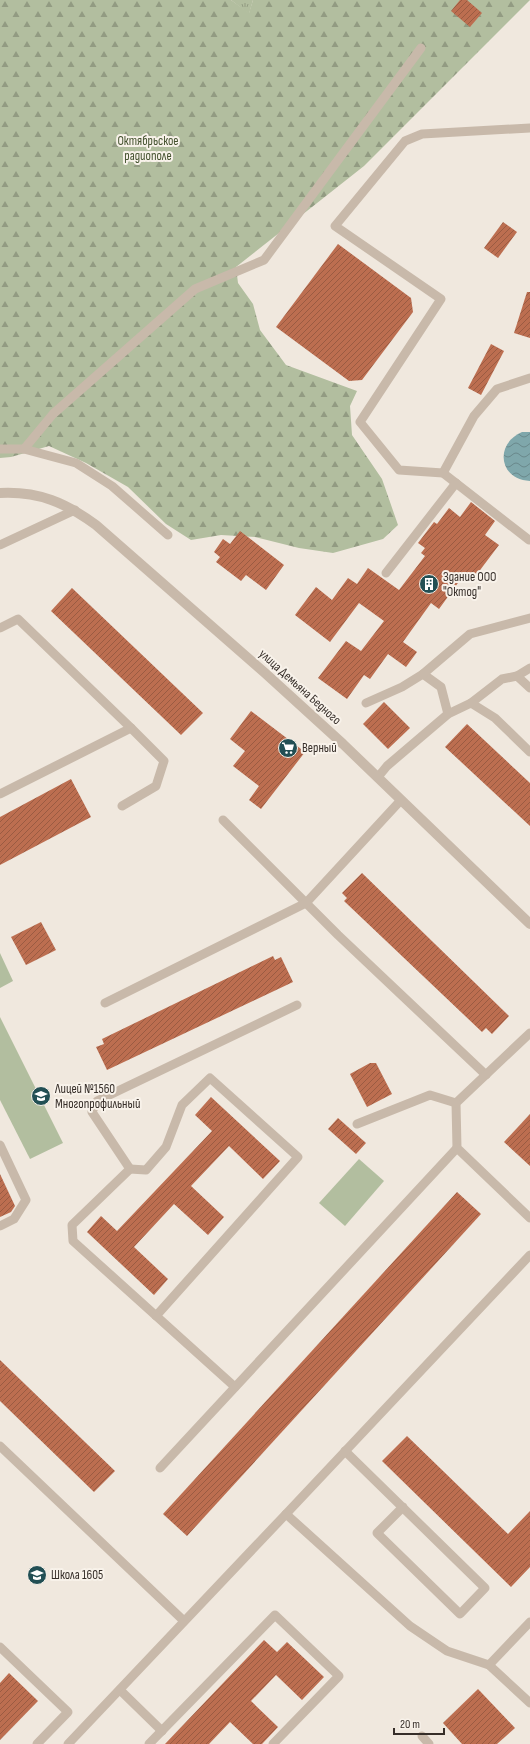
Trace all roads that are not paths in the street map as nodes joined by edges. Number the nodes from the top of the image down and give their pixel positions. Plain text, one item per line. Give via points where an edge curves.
1 (421, 48) dead end
2 (530, 128) edge
3 (530, 378) edge
4 (0, 449) edge
5 (24, 449) junction
6 (443, 473) junction
7 (456, 483) junction
8 (0, 493) edge
9 (75, 510) junction
10 (168, 535) dead end
11 (530, 540) edge
12 (0, 545) edge
13 (386, 573) dead end
14 (530, 618) edge
15 (0, 628) edge
16 (530, 668) edge
17 (423, 674) junction
18 (517, 676) junction
19 (530, 688) edge
20 (366, 703) dead end
21 (471, 703) junction
22 (448, 714) junction
23 (131, 728) junction
24 (530, 752) edge
25 (378, 777) junction
26 (0, 794) edge
27 (401, 800) junction
28 (122, 806) dead end
29 (223, 820) dead end
30 (306, 903) junction
31 (530, 924) edge
32 (105, 1003) dead end
33 (297, 1006) dead end
34 (530, 1033) edge
35 (486, 1075) junction
36 (456, 1103) junction
37 (357, 1124) dead end
38 (0, 1145) edge
39 (457, 1148) junction
40 (130, 1170) junction
41 (530, 1218) edge
42 (0, 1226) edge
43 (530, 1255) edge
44 (156, 1316) junction
45 (235, 1387) junction
46 (0, 1446) edge
47 (345, 1451) junction
48 (160, 1468) dead end
49 (403, 1507) junction
50 (286, 1514) junction
51 (184, 1621) junction
52 (530, 1622) edge
53 (0, 1647) edge
54 (489, 1665) junction
55 (120, 1690) junction
56 (530, 1704) edge
57 (162, 1731) junction
58 (422, 1736) dead end
59 (37, 1744) edge
60 (68, 1744) edge
61 (149, 1744) edge
62 (273, 1744) edge
63 (429, 1744) edge

1 - 5 lane via 264,260 195,289 53,414
2 - 6 lane via 422,134 405,141 335,226 441,299 360,422 399,470
3 - 6 lane via 496,389 474,416
4 - 5 lane
5 - 10 lane via 76,463 112,486
6 - 7 lane
7 - 11 lane
7 - 13 lane
8 - 9 street, улица Демьяна Бедного via 34,495 54,500
9 - 12 lane
9 - 25 street, улица Демьяна Бедного via 96,525 265,673
14 - 17 lane via 470,634
15 - 23 lane via 18,619
16 - 18 lane
17 - 20 lane via 402,687
17 - 22 lane via 441,687
18 - 19 lane
18 - 21 lane via 502,679
21 - 22 lane
21 - 24 lane via 495,718
22 - 25 lane
23 - 26 lane
23 - 28 lane via 164,761 156,786
25 - 27 street, улица Демьяна Бедного
27 - 30 lane
27 - 31 street, улица Демьяна Бедного
29 - 30 lane
30 - 32 lane
30 - 35 lane
33 - 40 lane via 97,1101 92,1112
34 - 35 lane
35 - 36 lane
36 - 37 lane via 430,1095
36 - 39 lane
38 - 42 lane via 26,1200 14,1219
39 - 41 lane
39 - 45 lane
40 - 44 lane via 72,1225 73,1241
40 - 44 lane via 146,1170 166,1147 182,1105 210,1078 298,1157
43 - 47 lane
44 - 45 lane
45 - 48 lane
46 - 51 lane
47 - 49 lane
47 - 50 lane
49 - 49 lane via 485,1588 460,1614 377,1534
50 - 51 lane
50 - 54 lane via 410,1626 448,1651
51 - 55 lane
52 - 54 lane
53 - 59 lane via 68,1712
54 - 56 lane
55 - 57 lane
55 - 60 lane
57 - 61 lane
57 - 62 lane via 275,1615 339,1676
58 - 63 lane

